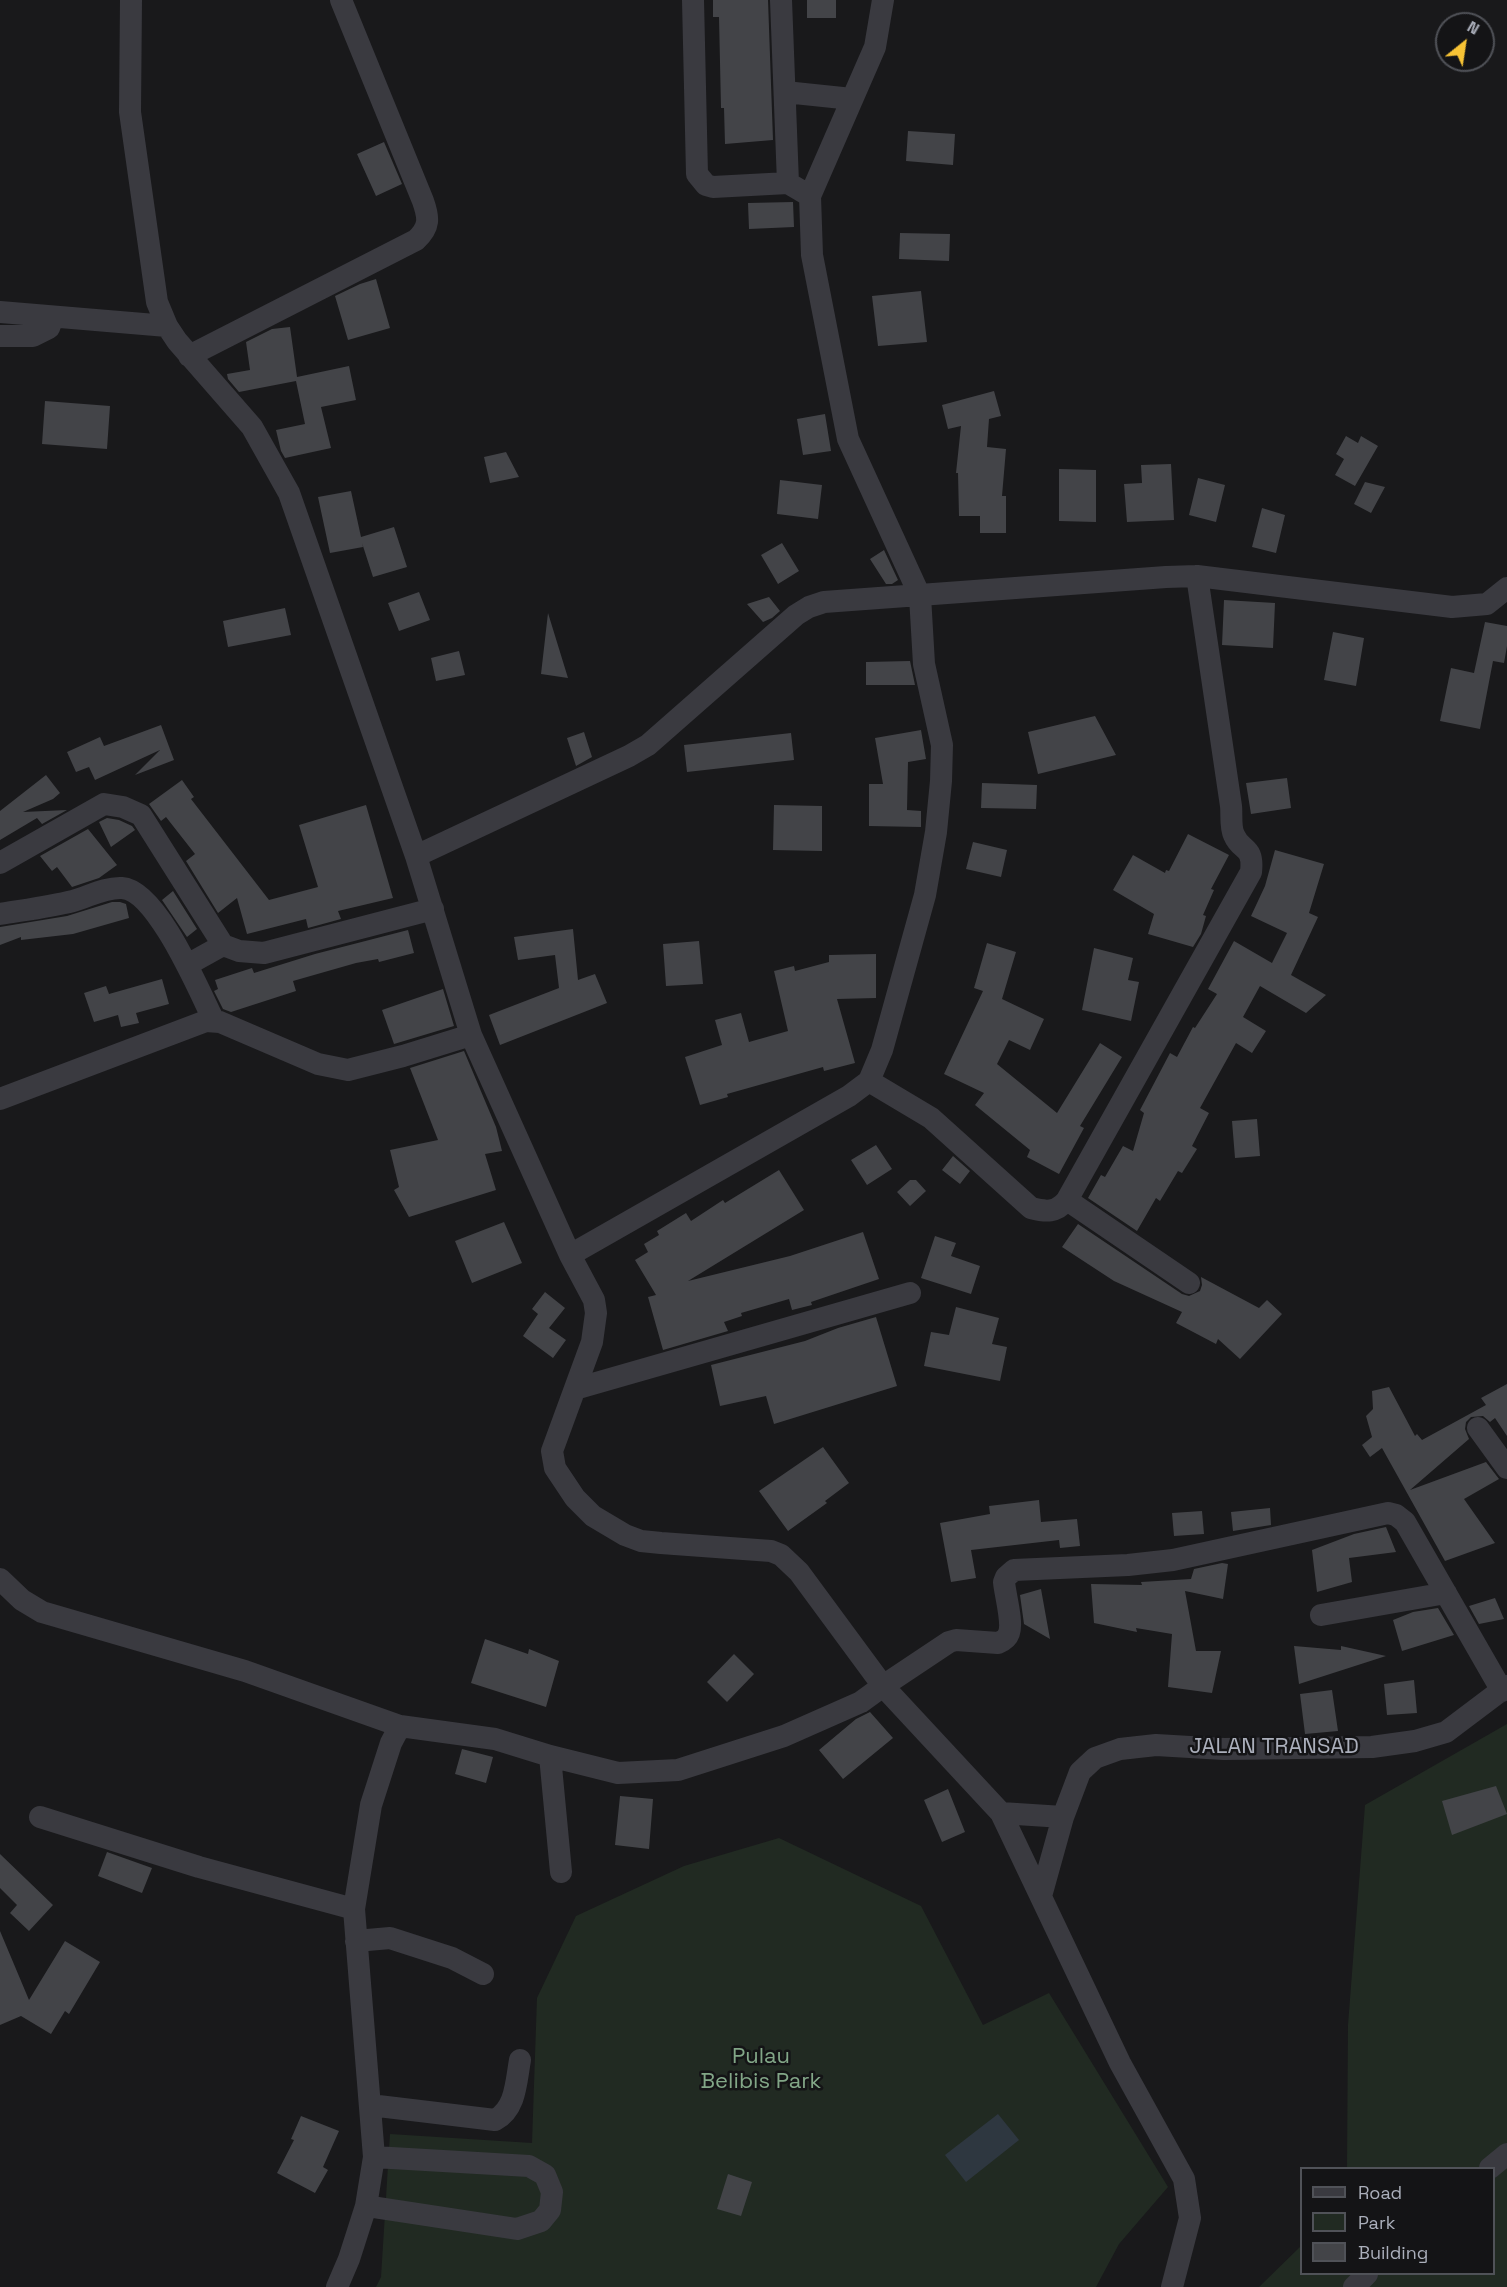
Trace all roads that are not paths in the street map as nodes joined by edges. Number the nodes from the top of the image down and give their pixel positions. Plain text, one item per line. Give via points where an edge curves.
1 (131, 0) edge
2 (341, 0) edge
3 (693, 0) edge
4 (781, 0) edge
5 (883, 0) edge
6 (784, 92) junction
7 (852, 99) junction
8 (788, 183) junction
9 (810, 196) junction
10 (0, 312) edge
11 (52, 317) junction
12 (167, 326) junction
13 (0, 336) edge
14 (189, 356) junction
15 (1197, 576) junction
16 (1507, 588) edge
17 (921, 596) junction
18 (1497, 608) edge
19 (416, 856) junction
20 (0, 863) edge
21 (433, 909) junction
22 (0, 914) edge
23 (223, 945) junction
24 (187, 965) junction
25 (214, 1021) junction
26 (471, 1035) junction
27 (869, 1081) junction
28 (0, 1099) edge
29 (1067, 1200) junction
30 (570, 1255) junction
31 (1189, 1283) dead end
32 (910, 1293) dead end
33 (575, 1389) junction
34 (1478, 1428) dead end
35 (1507, 1468) edge
36 (0, 1579) edge
37 (1446, 1593) junction
38 (1321, 1615) dead end
39 (883, 1686) junction
40 (1504, 1688) edge
41 (400, 1726) junction
42 (550, 1756) junction
43 (1001, 1813) junction
44 (40, 1817) dead end
45 (1063, 1817) junction
46 (561, 1872) dead end
47 (1041, 1896) junction
48 (354, 1909) junction
49 (356, 1941) junction
50 (483, 1974) dead end
51 (520, 2060) dead end
52 (370, 2105) junction
53 (1507, 2154) edge
54 (374, 2157) junction
55 (1492, 2167) edge
56 (366, 2206) junction
57 (1366, 2275) edge
58 (337, 2287) edge
59 (1172, 2287) edge
60 (1354, 2287) edge

1 - 12 street via 130,112 157,302
2 - 14 street via 429,216 428,224 416,240
3 - 8 street via 697,174 713,187
4 - 6 street
5 - 7 street via 874,47
6 - 7 street
6 - 8 street
7 - 9 street
8 - 9 street
9 - 17 street via 812,255 848,439
10 - 11 street
11 - 12 street
11 - 13 street via 49,328 33,336
12 - 14 street
14 - 19 street via 252,427 289,493
15 - 17 street
15 - 18 street via 1452,607
15 - 29 street via 1232,833 1250,853 1251,872
16 - 18 street
17 - 19 street via 824,602 809,607 648,745
17 - 27 street via 924,664 942,745 936,832 925,895 882,1050
19 - 21 street
20 - 23 street via 104,804 123,807 141,815
21 - 23 street via 264,953
21 - 26 street
22 - 24 street via 122,888 140,894 146,901
23 - 24 street
24 - 25 street
25 - 26 street via 318,1064 348,1070
25 - 28 street
26 - 30 street
27 - 29 street via 931,1118 1031,1208 1051,1211
27 - 30 street
29 - 31 street
30 - 33 street via 594,1300 596,1313 592,1342
32 - 33 street
33 - 39 street via 552,1452 563,1483 581,1504 608,1526 641,1541 781,1555 799,1572
34 - 35 street
36 - 41 street via 42,1612 245,1671
37 - 38 street
37 - 39 street via 1405,1522 1388,1513 1173,1560 1014,1570 1004,1582 1010,1626 1004,1640 949,1642
37 - 40 street
39 - 42 street via 861,1702 784,1736 678,1770 618,1773
39 - 43 street
40 - 45 street, JALAN TRANSAD via 1446,1732 1372,1748 1224,1749 1156,1745 1120,1749 1095,1758 1080,1772
41 - 42 street via 495,1739
41 - 48 street via 371,1805
42 - 46 street
43 - 45 street
43 - 47 street
44 - 48 street via 199,1867
45 - 47 street, JALAN TRANSAD
47 - 59 street via 1120,2063 1184,2179 1190,2218
48 - 49 street
49 - 50 street via 390,1938 452,1958
49 - 52 street
51 - 52 street via 510,2106 495,2120
52 - 54 street
53 - 55 street
54 - 56 street
54 - 56 street via 529,2166 545,2175 552,2192 550,2210 541,2221 516,2229
56 - 58 street
57 - 60 street

